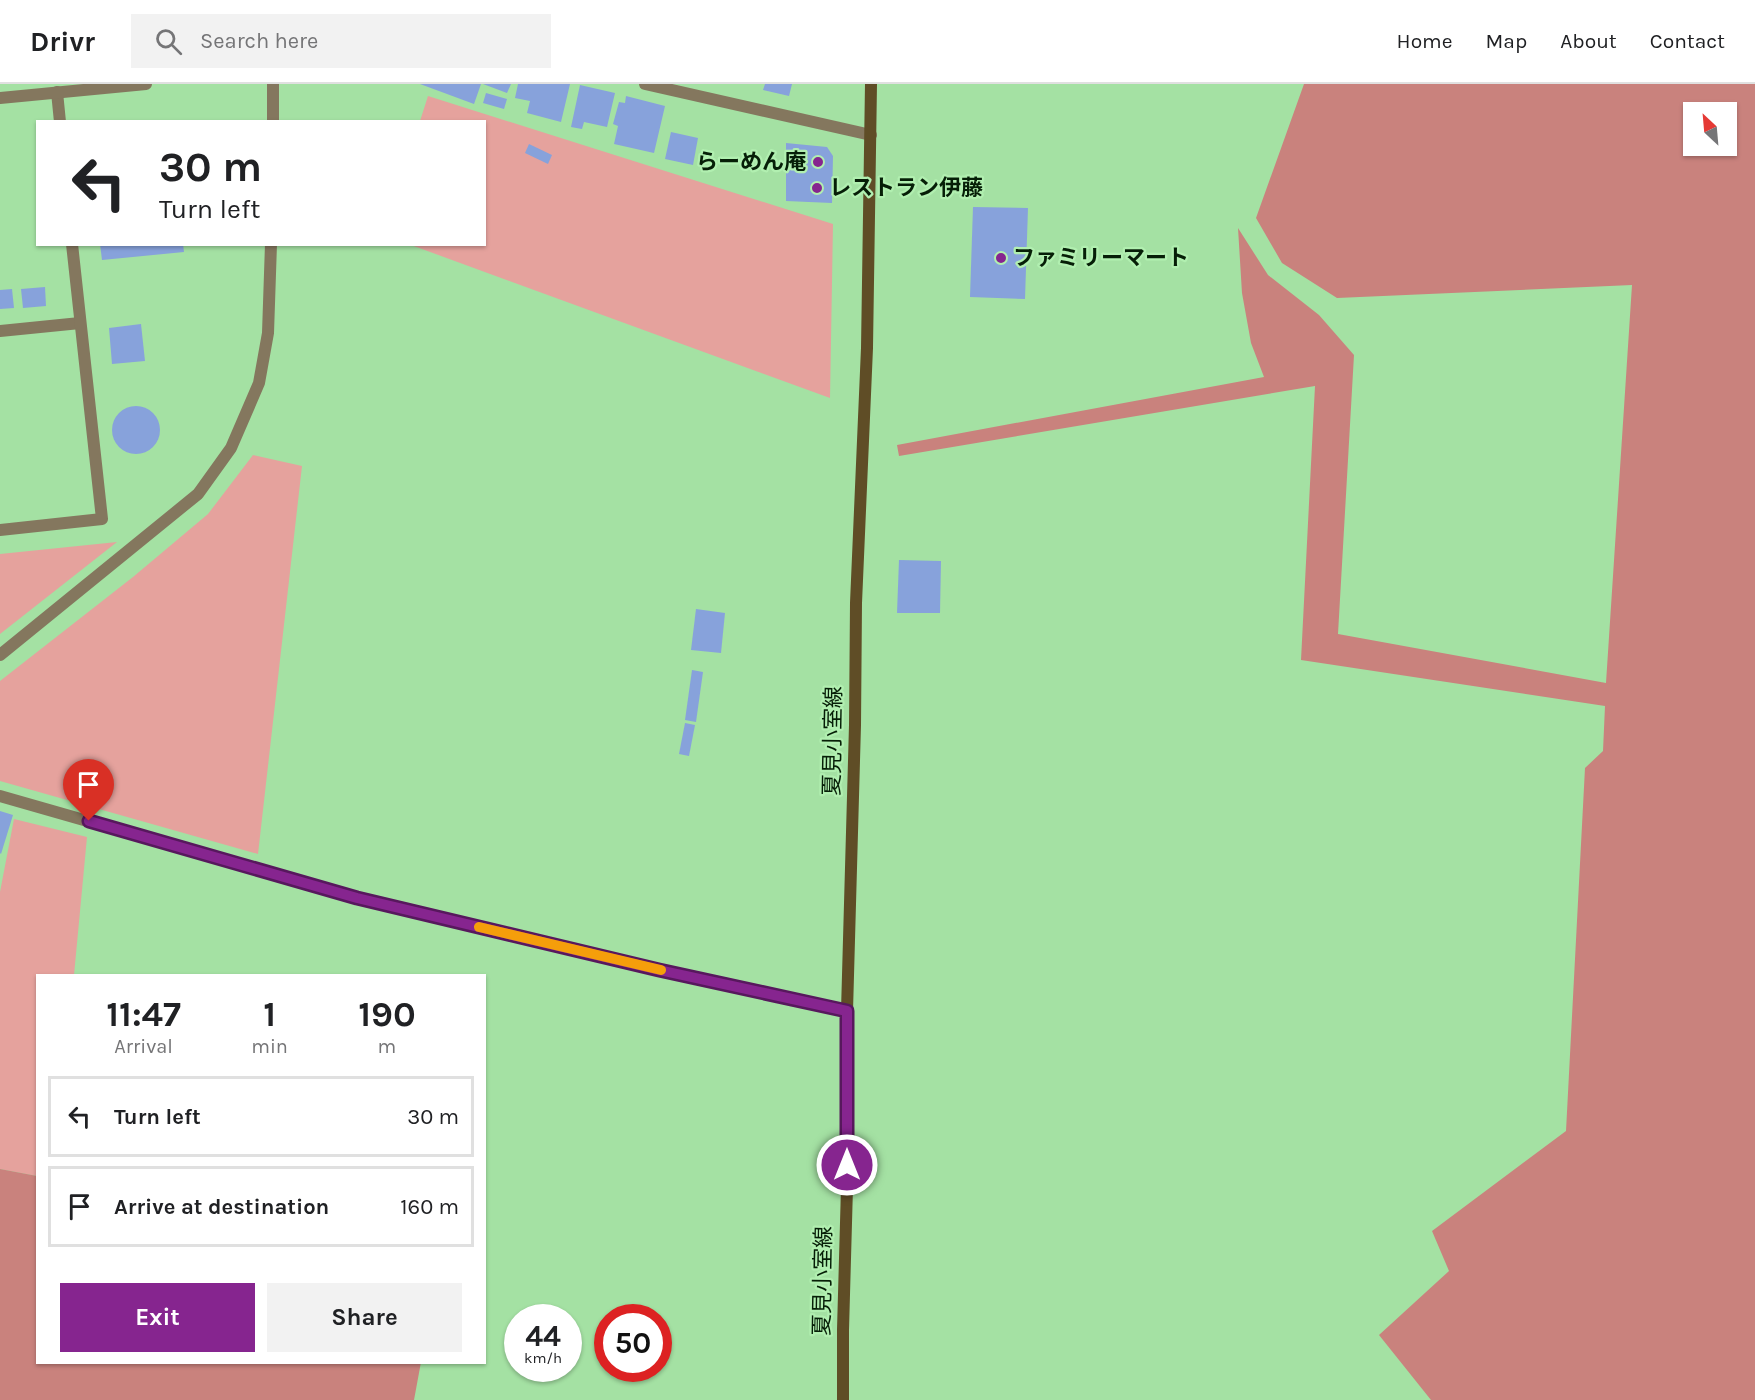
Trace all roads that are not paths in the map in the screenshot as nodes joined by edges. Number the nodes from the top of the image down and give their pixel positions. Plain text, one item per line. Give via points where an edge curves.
1 (1, 84) edge
2 (146, 84) edge
3 (273, 84) edge
4 (645, 84) edge
5 (871, 84) edge
6 (57, 92) junction
7 (1, 98) edge
8 (60, 120) edge
9 (273, 120) edge
10 (870, 135) junction
11 (72, 246) edge
12 (271, 246) edge
13 (80, 323) junction
14 (0, 331) edge
15 (0, 530) edge
16 (0, 655) edge
17 (0, 796) edge
18 (847, 1011) junction
19 (843, 1400) edge

1 - 7 street
2 - 6 street
3 - 9 street
4 - 10 street
5 - 10 main road, 夏見小室線
6 - 7 street
6 - 8 street
10 - 18 main road, 夏見小室線
11 - 13 street
12 - 16 street via 268,333 259,383 231,448 198,494
13 - 14 street
13 - 15 street via 102,519
17 - 18 street via 357,898
18 - 19 main road, 夏見小室線

